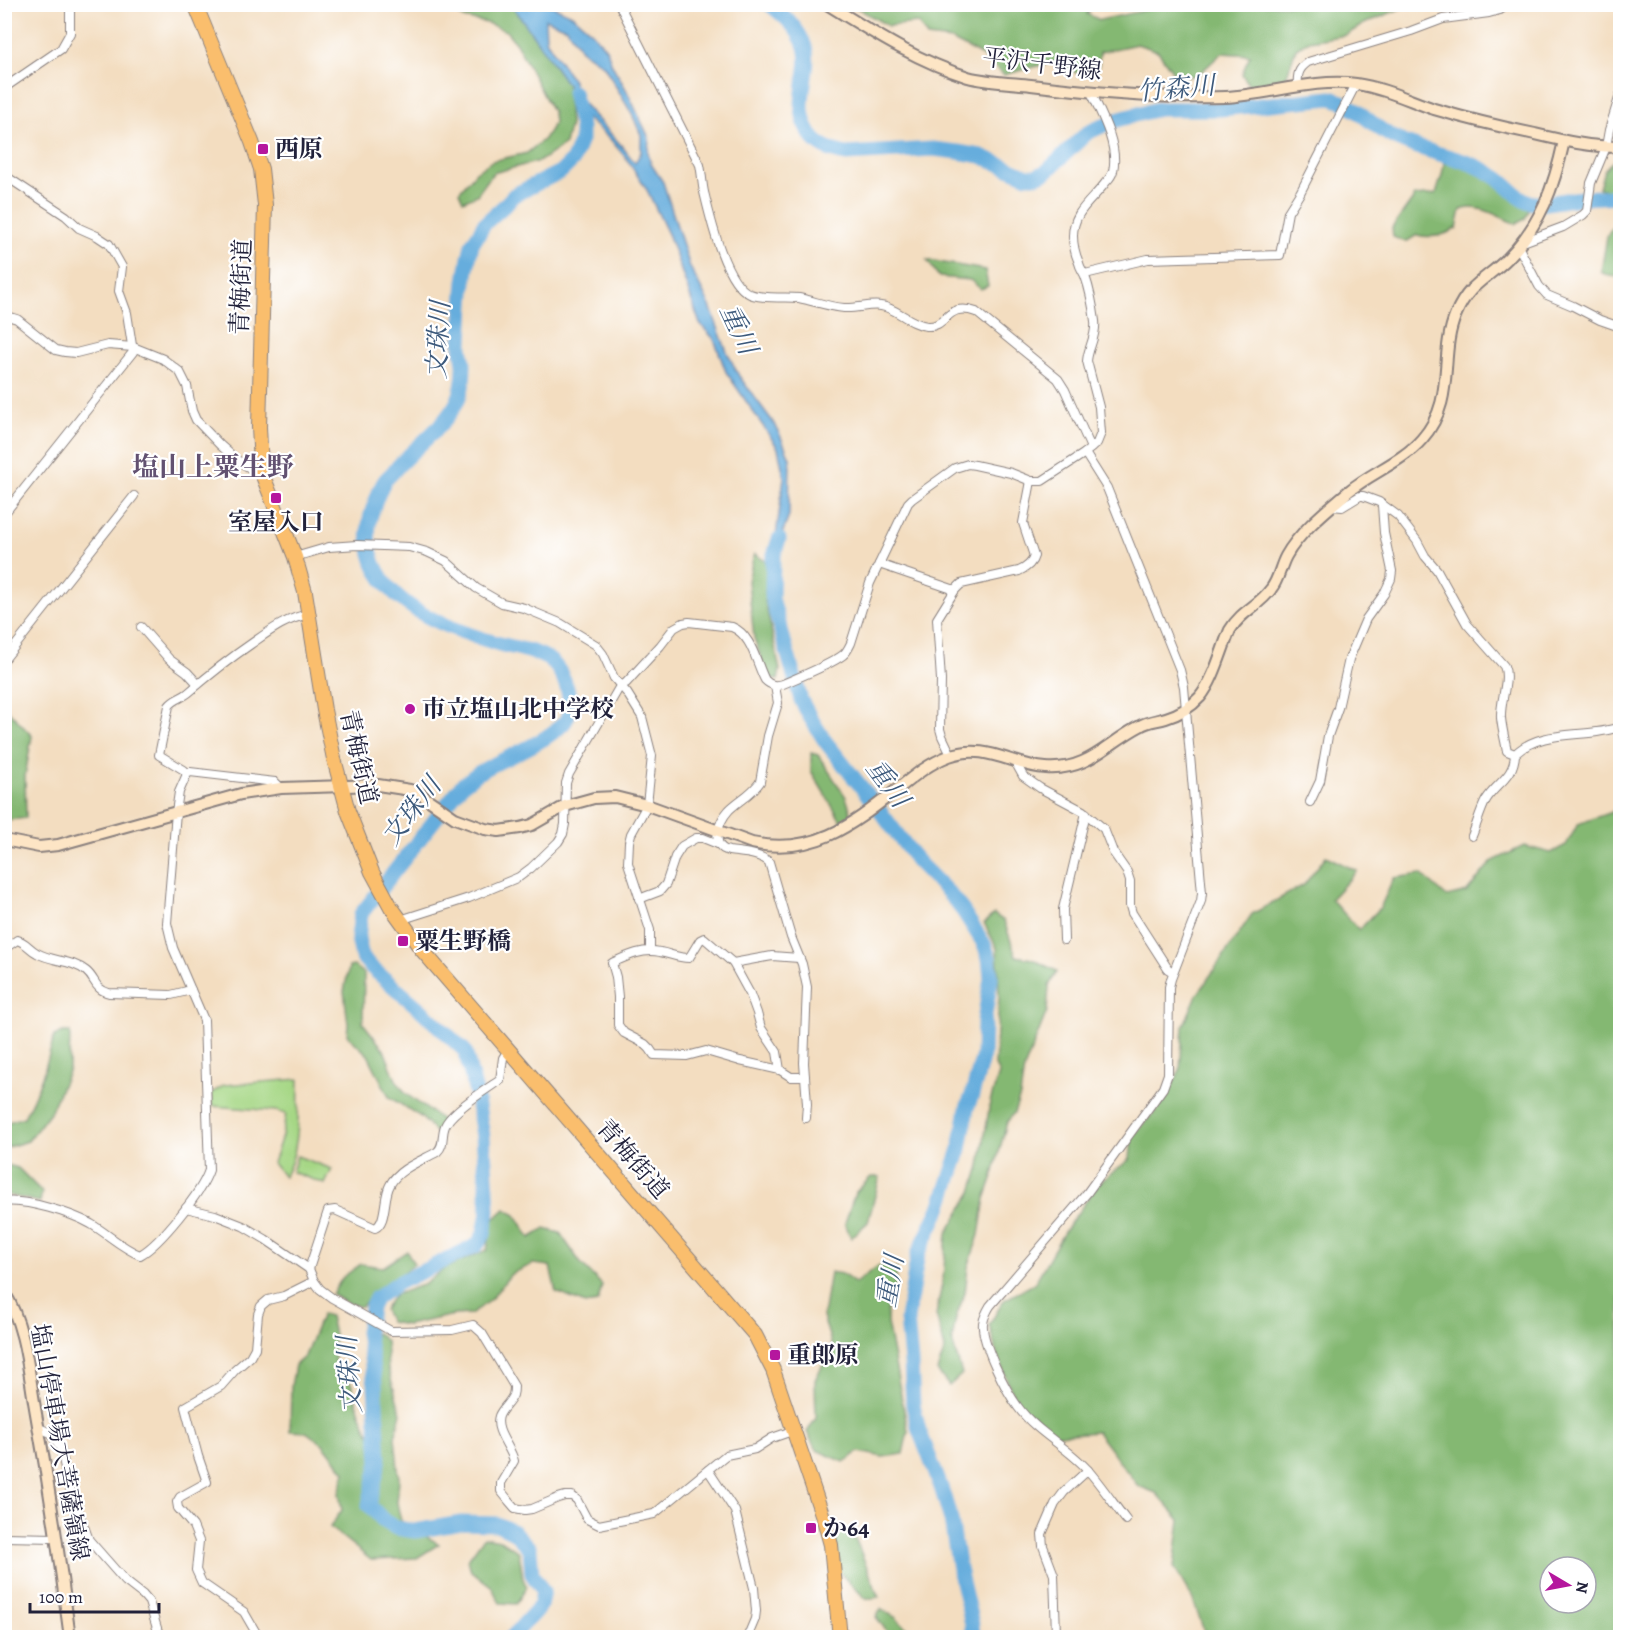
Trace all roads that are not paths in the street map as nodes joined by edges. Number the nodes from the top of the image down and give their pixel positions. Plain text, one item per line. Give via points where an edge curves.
1 (70, 4) edge
2 (195, 4) edge
3 (619, 4) edge
4 (827, 4) edge
5 (1509, 4) edge
6 (1356, 84) junction
7 (1298, 87) junction
8 (4, 88) edge
9 (1091, 92) junction
10 (1620, 95) edge
11 (1564, 141) junction
12 (1606, 147) junction
13 (1620, 147) edge
14 (4, 175) edge
15 (1520, 244) junction
16 (1084, 274) junction
17 (4, 315) edge
18 (1620, 327) edge
19 (133, 347) junction
20 (1088, 451) junction
21 (263, 476) junction
22 (1031, 481) junction
23 (134, 496) dead end
24 (1382, 505) junction
25 (1332, 506) junction
26 (4, 514) edge
27 (295, 557) junction
28 (879, 564) junction
29 (955, 590) junction
30 (309, 614) junction
31 (141, 627) dead end
32 (4, 660) edge
33 (198, 684) junction
34 (779, 685) junction
35 (620, 686) junction
36 (1186, 709) junction
37 (1620, 727) edge
38 (1515, 754) junction
39 (951, 755) junction
40 (1017, 761) junction
41 (187, 774) junction
42 (341, 785) junction
43 (281, 788) junction
44 (1310, 801) dead end
45 (647, 805) junction
46 (565, 806) junction
47 (176, 812) junction
48 (1086, 813) junction
49 (718, 832) junction
50 (1472, 836) dead end
51 (4, 840) edge
52 (718, 844) junction
53 (639, 899) junction
54 (400, 920) junction
55 (1064, 940) dead end
56 (4, 949) edge
57 (651, 950) junction
58 (799, 957) junction
59 (733, 963) junction
60 (1173, 972) junction
61 (191, 990) junction
62 (508, 1050) junction
63 (780, 1070) junction
64 (805, 1077) junction
65 (806, 1118) dead end
66 (4, 1202) edge
67 (186, 1208) junction
68 (309, 1269) junction
69 (314, 1281) junction
70 (4, 1292) edge
71 (39, 1428) junction
72 (795, 1430) junction
73 (708, 1470) junction
74 (1088, 1470) junction
75 (1126, 1520) dead end
76 (4, 1537) edge
77 (56, 1538) junction
78 (70, 1638) edge
79 (160, 1638) edge
80 (259, 1638) edge
81 (747, 1638) edge
82 (840, 1638) edge
83 (1055, 1638) edge

1 - 8 street via 70,33 60,49
2 - 21 highway, 青梅街道 via 252,142 264,183 260,427
3 - 20 street via 700,165 703,189 727,269 739,288 758,297 797,298 842,308 884,307 927,326 934,326 956,310 976,312 1058,379
4 - 9 street, 平沢千野線 via 893,45 969,77
5 - 7 street via 1489,13 1443,19 1308,62 1297,76
6 - 7 street, 平沢千野線
6 - 11 street, 平沢千野線 via 1481,123
6 - 16 street via 1288,212 1280,255 1148,259
7 - 9 street, 平沢千野線 via 1245,96 1195,98
9 - 16 street via 1112,145 1113,167 1100,190 1082,207 1075,223 1073,236
10 - 12 street
11 - 12 street, 平沢千野線
11 - 15 street via 1542,212
12 - 13 street, 平沢千野線
12 - 15 street via 1583,215
14 - 19 street via 79,228 109,244 122,267 119,291
15 - 18 street via 1547,295
15 - 25 street via 1472,287 1456,313 1443,398 1423,438 1400,459
16 - 20 street via 1096,324 1088,361 1101,433
17 - 19 street via 17,319 56,350 76,353 108,345
19 - 21 street via 163,358 180,372 196,420 228,453
19 - 26 street via 133,352
20 - 22 street via 1042,481
20 - 36 street via 1107,488 1180,670
21 - 27 highway, 青梅街道
22 - 28 street via 975,465 955,468 908,503
22 - 29 street via 1023,523 1033,561 1019,571 967,582
23 - 32 street
24 - 25 street via 1360,496 1342,507
24 - 38 street via 1405,524 1467,624 1504,666 1501,717 1507,751
24 - 44 street via 1391,579 1366,619 1349,659 1320,781
25 - 36 street via 1293,545 1270,591 1235,622 1208,686
27 - 30 highway, 青梅街道
27 - 35 street via 329,547 357,545 400,546 427,552 446,561 476,588 502,603 560,623 596,645
28 - 29 street
28 - 34 street via 843,655
29 - 39 street via 937,625 940,729
30 - 33 street via 281,623
30 - 42 highway, 青梅街道
31 - 33 street
33 - 41 street via 169,706 159,755
34 - 35 street via 765,680 754,651 738,629 689,622 674,628
34 - 49 street via 760,782 729,811
35 - 45 street via 642,717 652,753
35 - 46 street via 569,774
36 - 40 street via 1138,727 1076,765 1048,768
36 - 60 street via 1202,892
37 - 38 street via 1541,739
38 - 50 street via 1515,764 1486,801
39 - 40 street via 986,752
39 - 49 street via 920,771 861,818 816,841 769,847
40 - 48 street via 1023,776
41 - 43 street via 275,782
41 - 47 street via 178,792
42 - 43 street
42 - 46 street via 410,790 455,818 500,831 532,825
42 - 54 highway, 青梅街道 via 372,872
43 - 47 street via 241,794
45 - 46 street via 615,797
45 - 49 street
45 - 53 street via 629,842 628,863
46 - 54 street via 565,824 558,842 519,877
47 - 51 street via 57,845 39,847
47 - 61 street via 167,923
48 - 55 street via 1063,909
48 - 60 street via 1104,829 1127,872 1135,920
49 - 52 street
52 - 53 street via 696,838 682,846 666,884 660,891
52 - 58 street via 724,850 769,862
53 - 57 street via 650,930
54 - 62 highway, 青梅街道
56 - 61 street via 22,941 36,953 87,971 96,985 109,993 171,995
57 - 59 street via 689,958 704,938
57 - 63 street via 612,963 618,1025 624,1033 645,1044 654,1055 687,1056 706,1051
58 - 59 street via 772,956
58 - 64 street via 808,996
59 - 63 street via 750,994 761,1028 777,1052
60 - 74 street via 1169,987 1168,1074 1163,1088 1087,1193 990,1306 983,1324 992,1359 1018,1407
61 - 67 street via 204,1020 209,1170
62 - 68 street via 500,1080 465,1105 445,1126 442,1148 398,1174 390,1184 380,1226 375,1228 328,1211
62 - 72 highway, 青梅街道 via 755,1335 774,1370
63 - 64 street via 791,1077
64 - 65 street
66 - 67 street via 70,1215 140,1255
67 - 68 street via 243,1226
68 - 69 street
69 - 73 street via 332,1298 391,1331 452,1330 473,1325 482,1333 514,1386 498,1423 514,1461 501,1483 501,1491 515,1508 532,1509 572,1496 587,1519 599,1525 654,1514
69 - 80 street via 261,1306 250,1357 221,1386 186,1407 207,1482 177,1502 200,1541 196,1570 202,1583 244,1612
70 - 71 street, 塩山停車場大菩薩嶺線 via 16,1313
71 - 77 street, 塩山停車場大菩薩嶺線
71 - 79 street via 51,1433 61,1450 69,1486 89,1540 125,1581 143,1595
72 - 73 street via 755,1449 726,1455
72 - 82 highway, 青梅街道 via 831,1545
73 - 81 street via 735,1511 754,1588 755,1619
74 - 75 street
74 - 83 street via 1055,1504 1042,1534 1054,1575
76 - 77 street
77 - 78 street, 塩山停車場大菩薩嶺線

